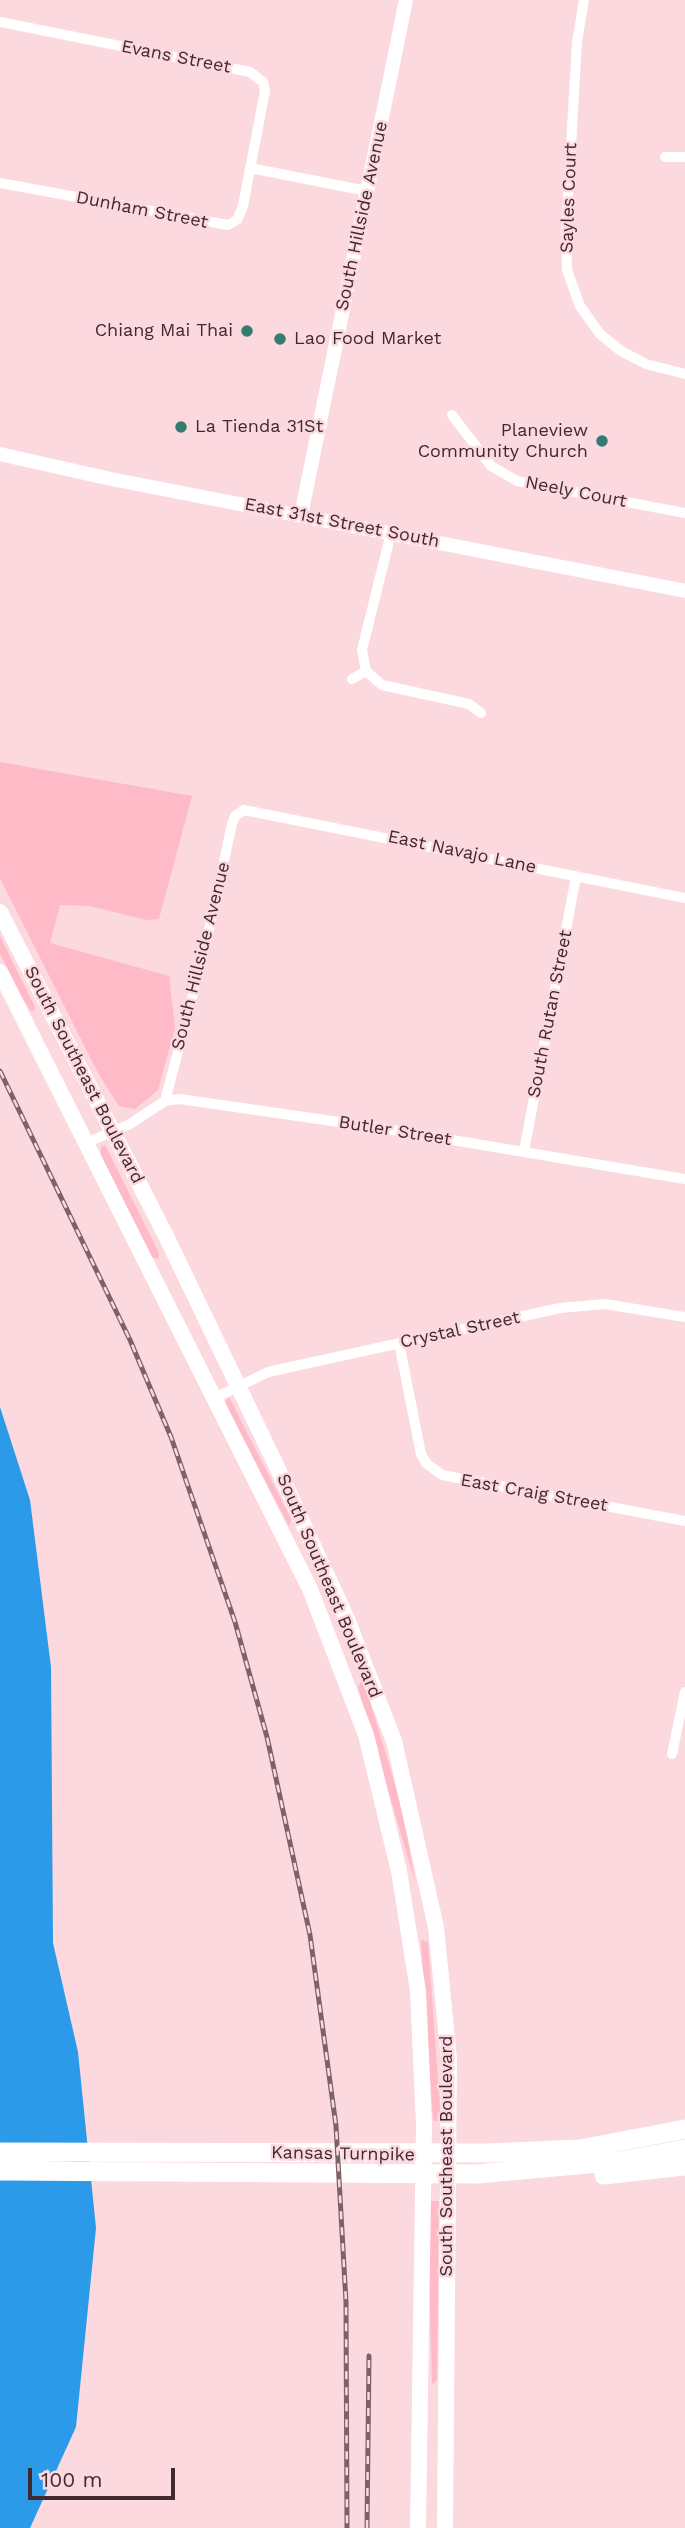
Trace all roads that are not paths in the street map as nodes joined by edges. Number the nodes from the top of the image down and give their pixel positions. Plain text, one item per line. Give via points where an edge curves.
1 (406, 0) edge
2 (584, 0) edge
3 (0, 22) edge
4 (665, 157) dead end
5 (685, 157) edge
6 (250, 168) junction
7 (0, 183) edge
8 (367, 191) junction
9 (685, 374) edge
10 (452, 415) dead end
11 (0, 454) edge
12 (685, 513) edge
13 (301, 515) junction
14 (391, 533) junction
15 (685, 591) edge
16 (366, 671) junction
17 (352, 679) dead end
18 (481, 713) dead end
19 (239, 813) joint
20 (576, 877) junction
21 (685, 898) edge
22 (0, 912) edge
23 (0, 972) edge
24 (165, 1101) junction
25 (112, 1131) junction
26 (86, 1143) junction
27 (524, 1151) junction
28 (685, 1179) edge
29 (685, 1317) edge
30 (399, 1343) junction
31 (238, 1385) junction
32 (215, 1398) junction
33 (685, 1521) edge
34 (685, 1692) edge
35 (672, 1754) dead end
36 (685, 2127) edge
37 (685, 2149) edge
38 (0, 2152) edge
39 (685, 2166) edge
40 (0, 2171) edge
41 (477, 2174) junction
42 (418, 2528) edge
43 (444, 2528) edge

1 - 8 main road, South Hillside Avenue
2 - 9 street, Sayles Court via 577,52 566,270 580,306 600,334 646,364
3 - 6 street, Evans Street via 258,76 265,91
4 - 5 street
6 - 7 street, Dunham Street via 240,213 228,225
6 - 8 street
8 - 13 main road, South Hillside Avenue
10 - 12 street, Neely Court via 491,466 517,481
11 - 13 main road, East 31st Street South
13 - 14 main road, East 31st Street South
14 - 15 main road, East 31st Street South
14 - 16 street via 362,650
16 - 17 street
16 - 18 street via 382,685 469,704
19 - 20 street, East Navajo Lane via 255,811
19 - 24 street, South Hillside Avenue via 232,824
20 - 21 street, East Navajo Lane
20 - 27 street, South Rutan Street
22 - 25 main road, South Southeast Boulevard
23 - 26 main road, South Southeast Boulevard
24 - 25 street
24 - 27 street, Butler Street via 204,1102
25 - 26 street
25 - 31 main road, South Southeast Boulevard
26 - 32 main road, South Southeast Boulevard
27 - 28 street, Butler Street
29 - 30 street, Crystal Street via 591,1304
30 - 31 street, Crystal Street via 268,1372
30 - 33 street, East Craig Street via 421,1454 442,1475
31 - 32 street, Crystal Street
31 - 43 main road, South Southeast Boulevard via 348,1619 394,1741 436,1927 449,2059 450,2125
32 - 42 main road, South Southeast Boulevard via 310,1589 366,1735 399,1871 418,1991 424,2125
34 - 35 street
36 - 38 highway, Kansas Turnpike via 580,2149 486,2154
37 - 41 highway, Kansas Turnpike via 621,2161
39 - 41 highway via 573,2177
40 - 41 highway, Kansas Turnpike

